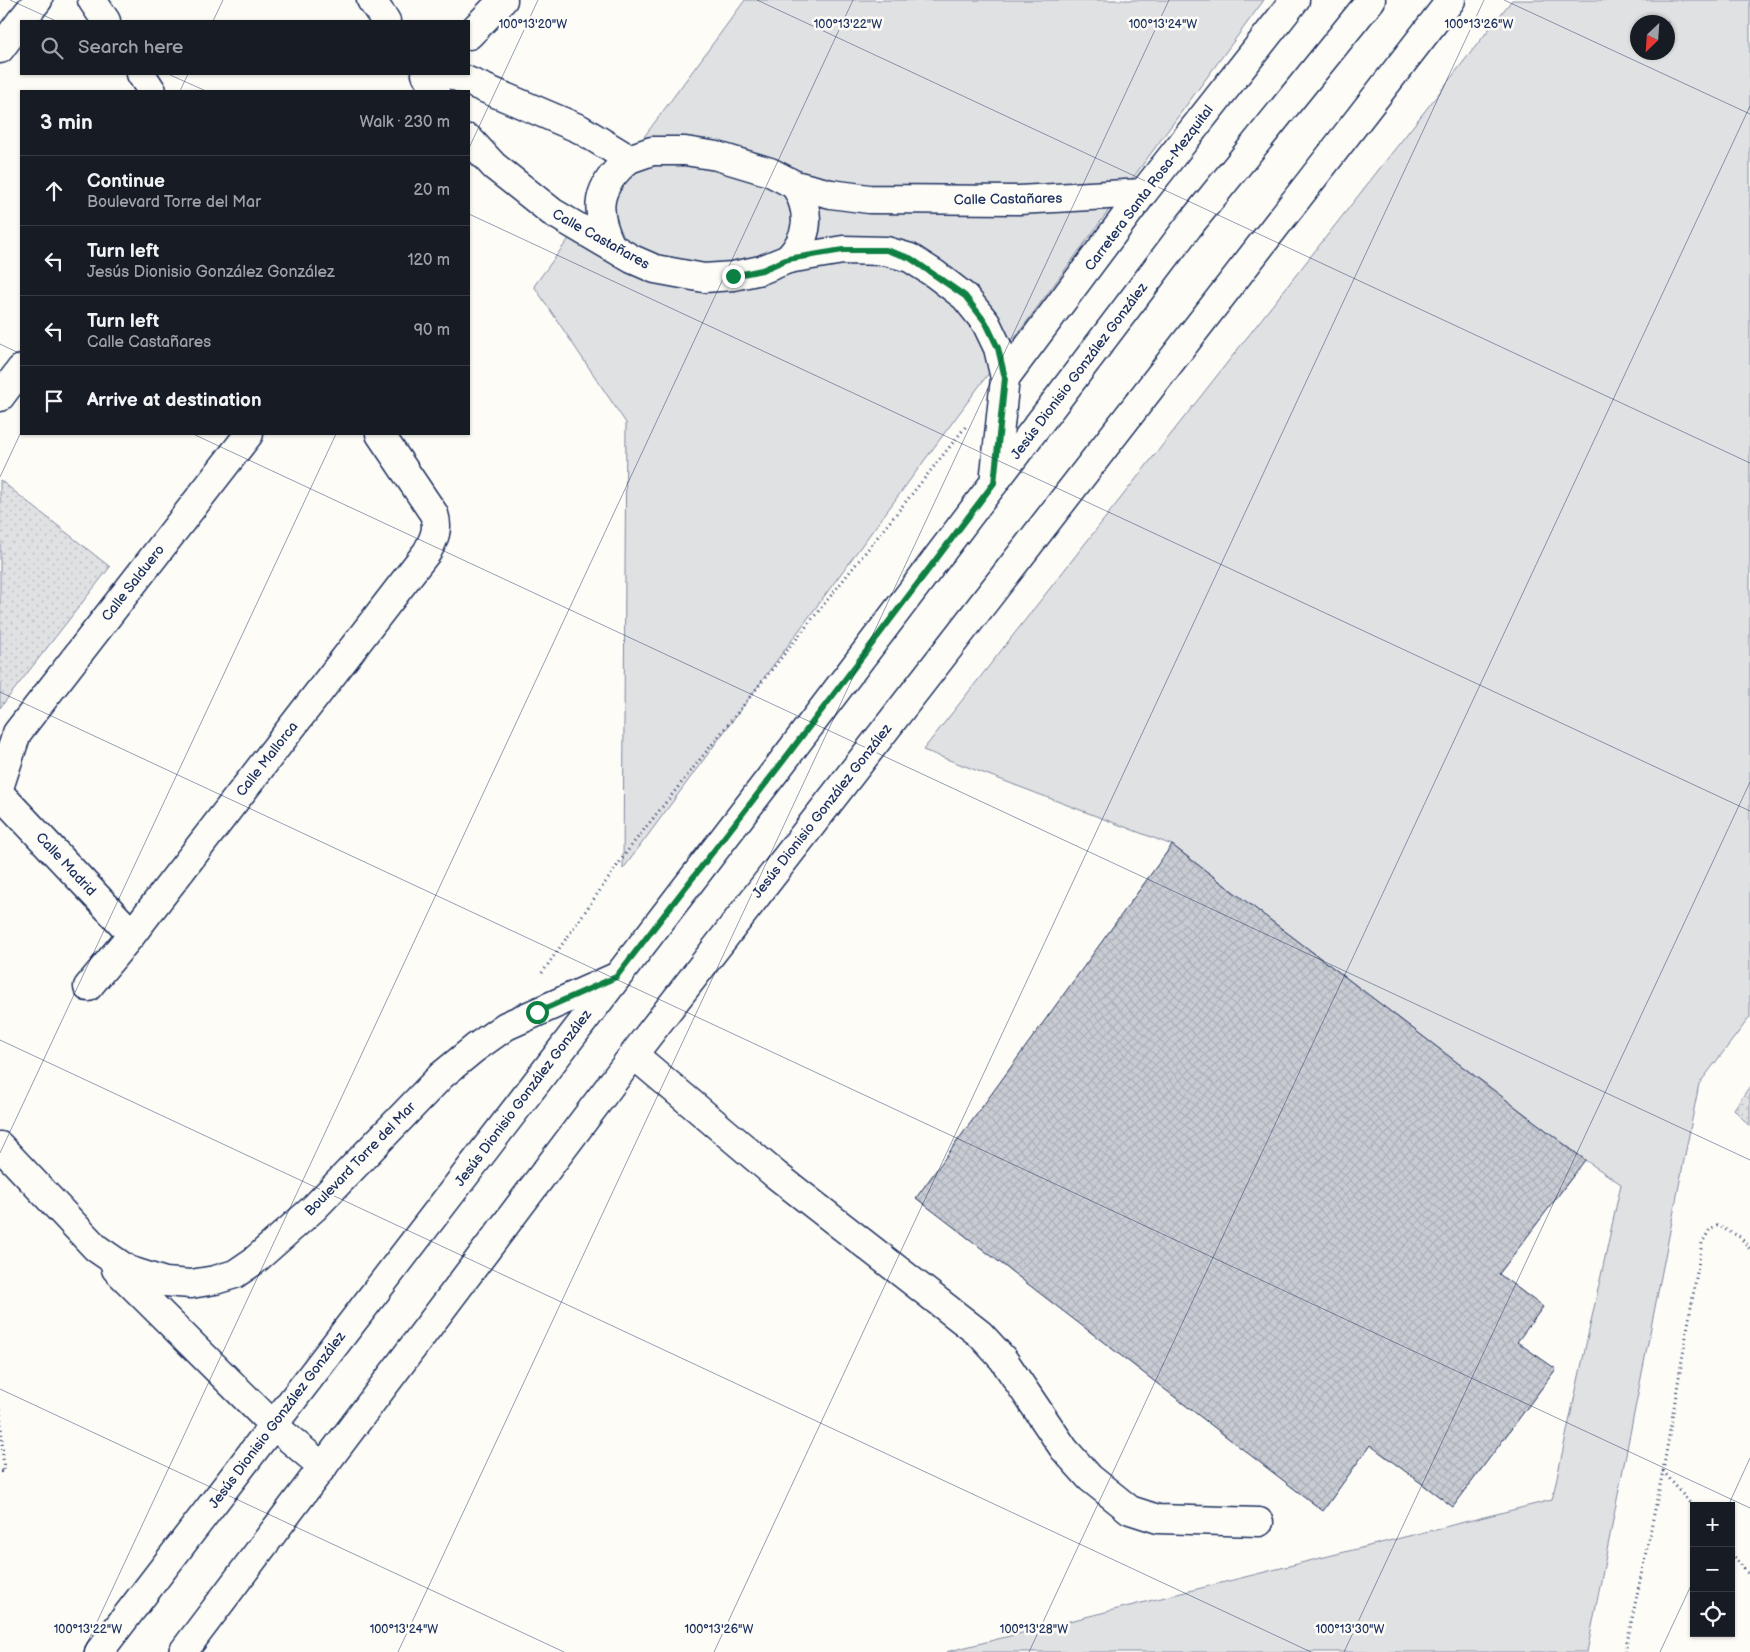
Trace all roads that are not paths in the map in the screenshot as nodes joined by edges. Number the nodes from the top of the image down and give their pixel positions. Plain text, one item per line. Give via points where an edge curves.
1 (38, 0) edge
2 (92, 0) edge
3 (371, 0) edge
4 (503, 0) edge
5 (1295, 0) edge
6 (1371, 0) edge
7 (1450, 0) edge
8 (22, 20) edge
9 (105, 20) edge
10 (385, 20) edge
11 (20, 22) edge
12 (470, 34) edge
13 (0, 49) edge
14 (142, 75) edge
15 (434, 78) edge
16 (151, 90) edge
17 (468, 90) edge
18 (470, 91) edge
19 (470, 140) edge
20 (629, 160) junction
21 (795, 186) junction
22 (1143, 193) junction
23 (611, 246) junction
24 (788, 259) junction
25 (20, 370) edge
26 (1005, 378) junction
27 (0, 397) edge
28 (248, 435) edge
29 (381, 435) edge
30 (994, 483) junction
31 (8, 736) edge
32 (0, 785) edge
33 (0, 794) edge
34 (132, 934) junction
35 (616, 977) junction
36 (88, 987) dead end
37 (634, 1055) junction
38 (0, 1146) edge
39 (96, 1248) junction
40 (273, 1425) junction
41 (322, 1467) junction
42 (1259, 1522) dead end
43 (99, 1652) edge
44 (183, 1652) edge

1 - 8 street
2 - 9 street
3 - 10 street
4 - 12 street
5 - 22 street, Carretera Santa Rosa-Mezquital
6 - 30 street, Jesús Dionisio González González via 1188,227
7 - 37 street, Jesús Dionisio González González
11 - 13 street
14 - 16 street
15 - 17 street
18 - 20 street via 580,129
19 - 23 street, Calle Castañares via 494,166 552,212
20 - 21 street, Calle Castañares via 652,151 717,156 770,172
20 - 23 street via 613,173 600,203 604,232
21 - 22 street, Calle Castañares via 869,199 1019,200
21 - 24 street via 803,198 807,226 800,244
22 - 26 street, Carretera Santa Rosa-Mezquital
23 - 24 street, Calle Castañares via 655,269 704,278 762,270
24 - 26 street, Calle Castañares via 843,250 886,250 910,258 965,296 986,323 998,348
25 - 27 street
26 - 30 street, Calle Castañares
28 - 31 street, Calle Salduero
29 - 34 street, Calle Mallorca via 434,514 437,527 434,539
30 - 35 street, Jesús Dionisio González González
31 - 32 street, Calle Salduero
33 - 34 street, Calle Madrid
34 - 36 street, Calle Mallorca
35 - 39 street, Boulevard Torre del Mar via 506,1026 475,1048 442,1075 314,1208 254,1261 234,1274 191,1284 165,1282 128,1270
35 - 40 street, Jesús Dionisio González González
37 - 41 street, Jesús Dionisio González González
37 - 42 street via 776,1175 980,1334 1003,1359 1064,1449 1090,1478 1130,1510 1158,1519
38 - 39 street, Boulevard Torre del Mar
39 - 40 street, Boulevard Torre del Mar
40 - 41 street, Boulevard Torre del Mar
40 - 43 street, Jesús Dionisio González González
41 - 44 street, Jesús Dionisio González González

